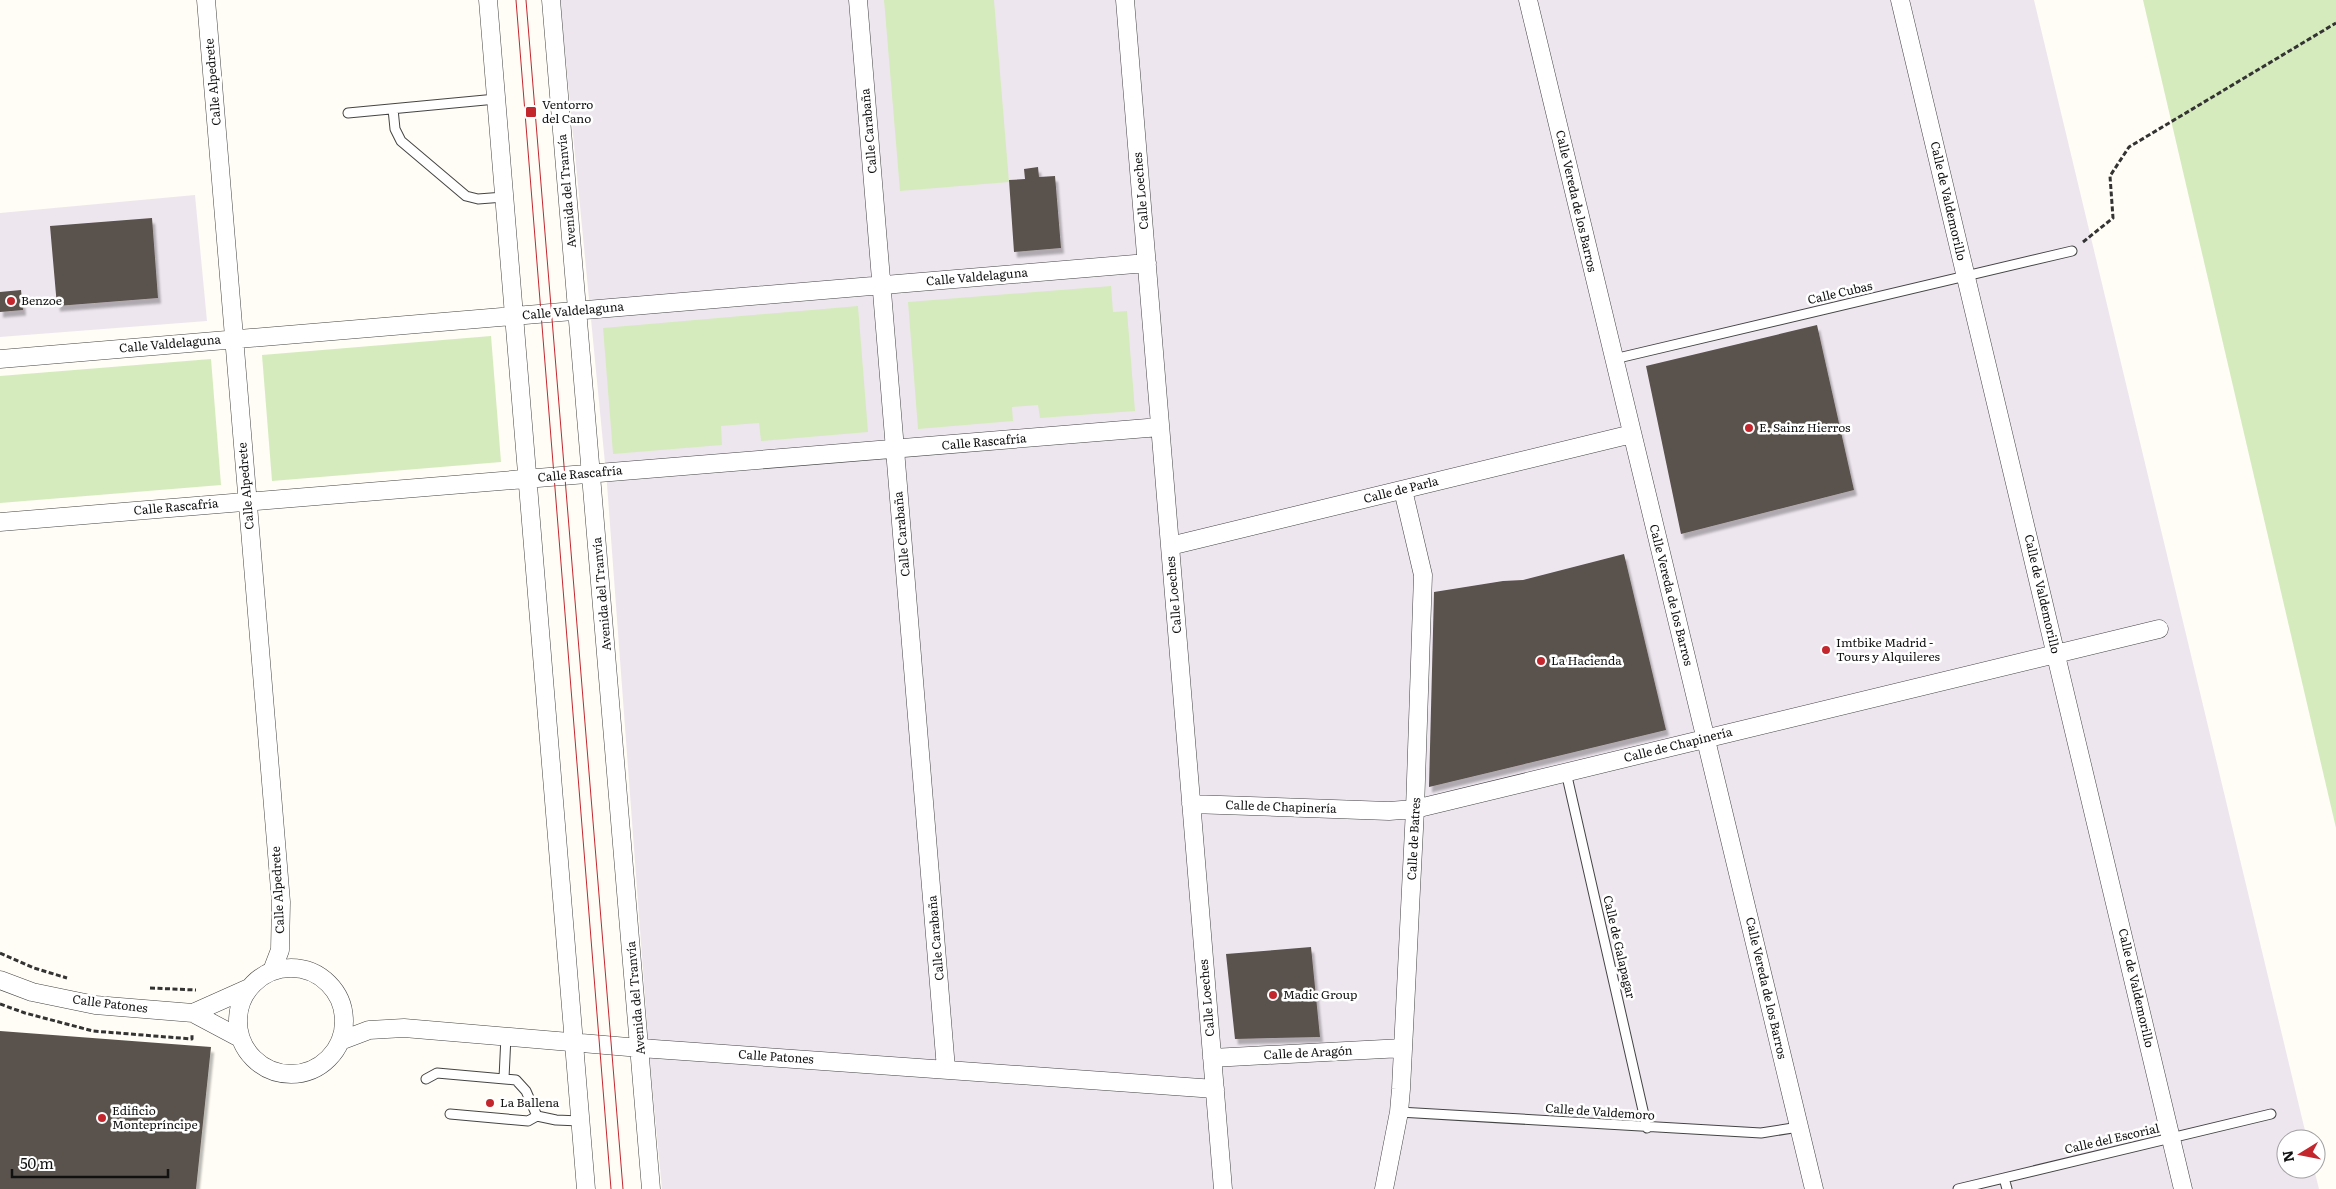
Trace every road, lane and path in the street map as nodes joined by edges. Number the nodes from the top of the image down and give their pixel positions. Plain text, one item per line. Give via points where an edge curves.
1 (206, 0) edge
2 (488, 0) edge
3 (551, 0) edge
4 (858, 0) edge
5 (1125, 0) edge
6 (1528, 0) edge
7 (1900, 0) edge
8 (2336, 23) edge
9 (496, 99) junction
10 (392, 109) junction
11 (348, 113) dead end
12 (504, 197) junction
13 (2072, 251) joint
14 (1147, 262) junction
15 (1966, 276) junction
16 (882, 285) junction
17 (578, 310) junction
18 (514, 316) junction
19 (234, 339) junction
20 (0, 359) edge
21 (1614, 359) junction
22 (1160, 427) junction
23 (1632, 434) junction
24 (895, 449) junction
25 (591, 474) junction
26 (528, 479) junction
27 (1403, 490) junction
28 (248, 501) junction
29 (0, 522) edge
30 (1170, 546) junction
31 (2159, 629) dead end
32 (2056, 654) junction
33 (1705, 738) junction
34 (1566, 772) junction
35 (1191, 804) junction
36 (1415, 809) junction
37 (0, 954) edge
38 (272, 971) junction
39 (72, 979) dead end
40 (0, 980) edge
41 (144, 988) dead end
42 (249, 988) junction
43 (196, 990) dead end
44 (193, 1013) junction
45 (506, 1036) junction
46 (240, 1038) junction
47 (340, 1042) junction
48 (574, 1042) junction
49 (640, 1048) junction
50 (1403, 1048) junction
51 (1212, 1058) junction
52 (946, 1069) junction
53 (504, 1078) junction
54 (426, 1079) dead end
55 (1215, 1089) junction
56 (1399, 1112) junction
57 (450, 1114) dead end
58 (2272, 1114) dead end
59 (537, 1116) junction
60 (580, 1121) junction
61 (1799, 1127) junction
62 (1647, 1128) junction
63 (2171, 1138) junction
64 (2004, 1178) junction
65 (586, 1189) edge
66 (651, 1189) edge
67 (1223, 1189) edge
68 (1384, 1189) edge
69 (1814, 1189) edge
70 (1958, 1189) edge
71 (2007, 1189) edge
72 (2183, 1189) edge

1 - 19 street, Calle Alpedrete
2 - 9 street
3 - 17 street, Avenida del Tranvía
4 - 16 street, Calle Carabaña
5 - 14 street, Calle Loeches
6 - 21 street, Calle Vereda de los Barros
7 - 15 street, Calle de Valdemorillo
8 - 13 path via 2129,147 2110,176 2113,218
9 - 10 lane
9 - 12 street
10 - 11 lane
10 - 12 lane via 395,129 401,141 466,196 478,199
12 - 18 street
13 - 15 lane, Calle Cubas
14 - 16 street, Calle Valdelaguna
14 - 22 street, Calle Loeches
15 - 21 lane, Calle Cubas
15 - 32 street, Calle de Valdemorillo
16 - 17 street, Calle Valdelaguna
16 - 24 street, Calle Carabaña
17 - 18 street, Calle Valdelaguna
17 - 25 street, Avenida del Tranvía
18 - 19 street, Calle Valdelaguna
18 - 26 street
19 - 20 street, Calle Valdelaguna
19 - 28 street, Calle Alpedrete
21 - 23 street, Calle Vereda de los Barros
22 - 24 street, Calle Rascafría
22 - 30 street, Calle Loeches
23 - 27 street, Calle de Parla
23 - 33 street, Calle Vereda de los Barros
24 - 25 street, Calle Rascafría
24 - 52 street, Calle Carabaña
25 - 26 street, Calle Rascafría
25 - 49 street, Avenida del Tranvía
26 - 28 street, Calle Rascafría
26 - 48 street
27 - 30 street, Calle de Parla
27 - 36 street, Calle de Batres via 1424,575
28 - 29 street, Calle Rascafría
28 - 38 street, Calle Alpedrete via 281,902 280,950
30 - 35 street, Calle Loeches
31 - 32 street, Calle de Chapinería
32 - 33 street, Calle de Chapinería
32 - 63 street, Calle de Valdemorillo
33 - 34 street, Calle de Chapinería
33 - 61 street, Calle Vereda de los Barros
34 - 36 street, Calle de Chapinería
34 - 62 lane, Calle de Galapagar
35 - 36 street, Calle de Chapinería
35 - 51 street, Calle Loeches
36 - 50 street, Calle de Batres
37 - 39 path
38 - 42 street
38 - 47 street via 307,970 323,978 335,991 342,1007 344,1024
40 - 44 street, Calle Patones via 32,992 95,1005
41 - 43 path
42 - 44 street, Calle Patones
42 - 46 street via 241,1003
44 - 46 street, Calle Patones
45 - 47 street, Calle Patones via 404,1028 369,1030
45 - 48 street, Calle Patones
45 - 53 lane
46 - 47 street via 249,1054 263,1066 280,1073 298,1074 323,1063
48 - 49 street, Calle Patones
48 - 60 street
49 - 52 street, Calle Patones
49 - 66 street, Avenida del Tranvía
50 - 51 street, Calle de Aragón
50 - 56 street, Calle de Batres
51 - 55 street, Calle Loeches
52 - 55 street, Calle Patones
53 - 54 lane via 437,1073
53 - 59 lane via 516,1080 526,1091
55 - 67 street, Calle Loeches
56 - 62 lane, Calle de Valdemoro
56 - 68 street, Calle de Batres
57 - 59 lane via 528,1121
58 - 63 lane, Calle del Escorial
59 - 60 lane
60 - 65 street
61 - 62 lane, Calle de Valdemoro via 1761,1133
61 - 69 street, Calle Vereda de los Barros
63 - 64 lane, Calle del Escorial
63 - 72 street, Calle de Valdemorillo
64 - 70 lane, Calle del Escorial
64 - 71 lane

